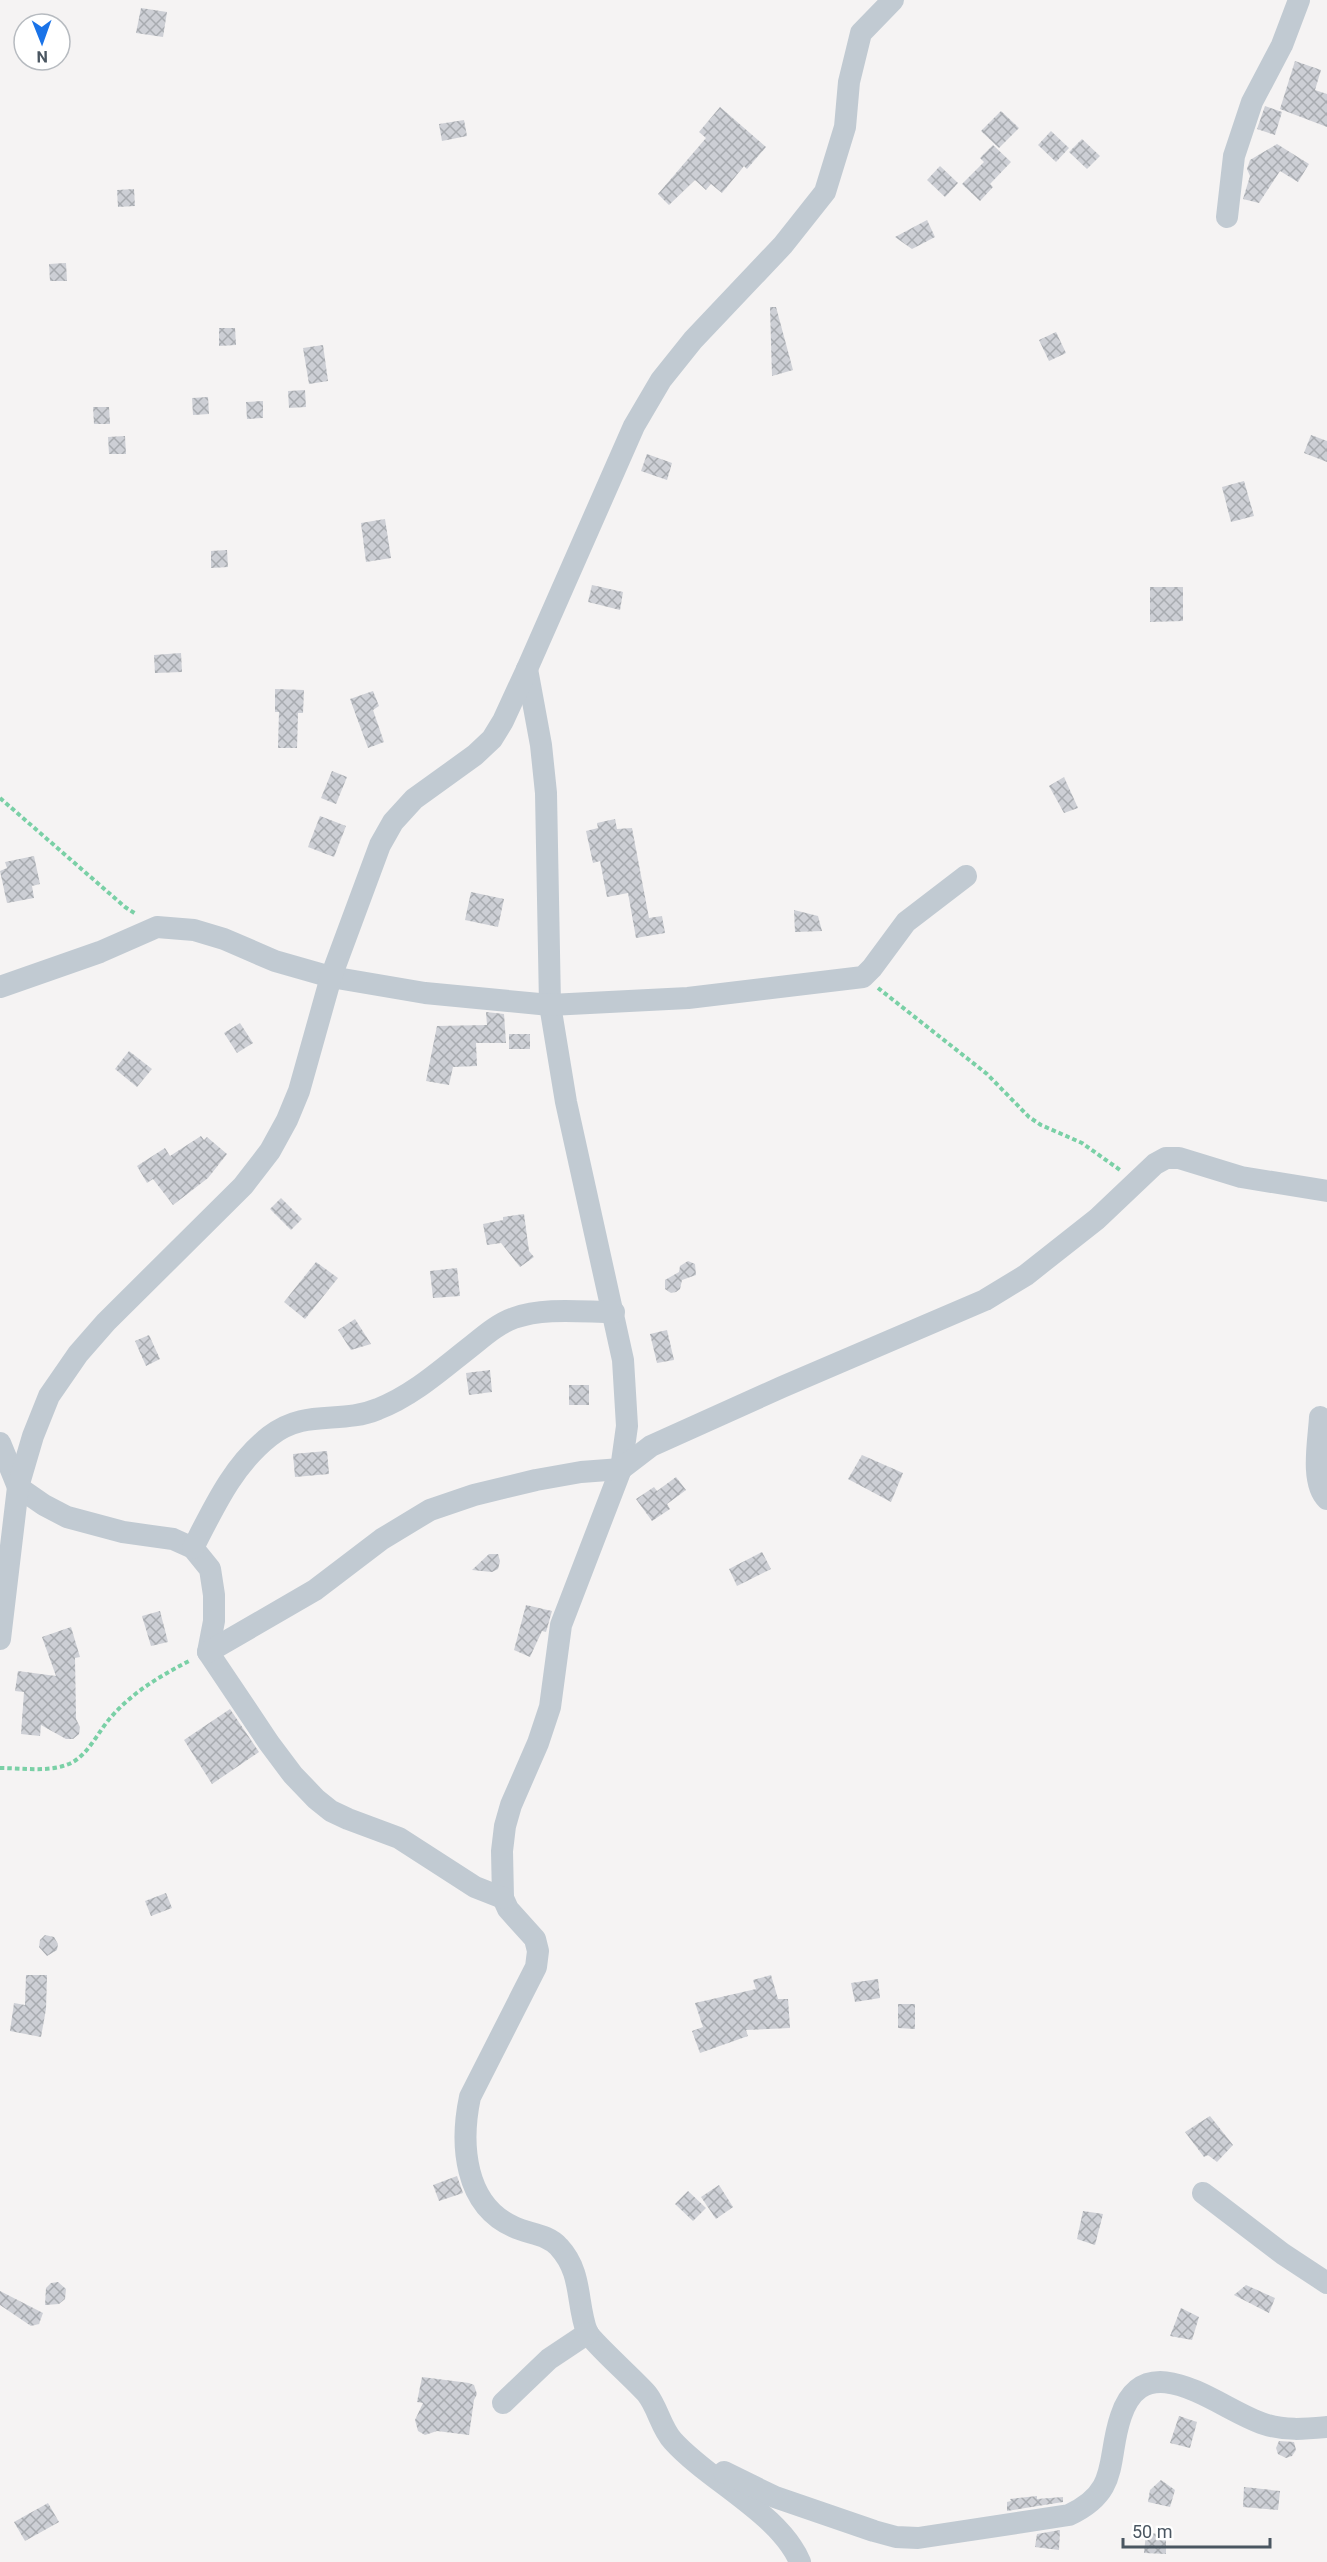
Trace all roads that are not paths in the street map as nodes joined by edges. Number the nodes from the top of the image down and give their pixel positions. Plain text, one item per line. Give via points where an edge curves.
1 (892, 0) edge
2 (1299, 0) edge
3 (1227, 217) dead end
4 (527, 669) junction
5 (966, 876) dead end
6 (331, 977) junction
7 (0, 987) edge
8 (550, 1005) junction
9 (1327, 1191) edge
10 (614, 1312) junction
11 (1320, 1417) dead end
12 (627, 1426) junction
13 (0, 1443) edge
14 (651, 1446) junction
15 (621, 1468) junction
16 (18, 1487) junction
17 (1327, 1499) edge
18 (193, 1548) junction
19 (4, 1581) edge
20 (0, 1639) edge
21 (208, 1652) junction
22 (502, 1898) junction
23 (1203, 2193) dead end
24 (1327, 2283) edge
25 (588, 2333) junction
26 (503, 2403) dead end
27 (1327, 2427) edge
28 (684, 2453) junction
29 (800, 2562) edge

1 - 4 street via 861,33 849,82 845,127 825,192 783,245 693,340 661,380 634,426
2 - 3 street via 1282,45 1252,102 1234,156
4 - 6 street via 492,739 414,799 393,822 380,845
4 - 8 street via 546,793
5 - 8 street via 906,922 863,977 688,998
6 - 7 street via 275,962 194,930 157,927 100,952
6 - 8 street via 425,993
6 - 16 street via 299,1091 270,1151 243,1186 78,1354 49,1395
8 - 10 street via 566,1102
9 - 14 street via 1240,1177 1166,1158 1026,1275 985,1300
10 - 12 street via 623,1360
10 - 18 street via 543,1312 515,1317 402,1397 377,1410 286,1424 238,1468
11 - 17 street via 1318,1482
12 - 14 street
12 - 15 street
13 - 16 street
14 - 15 street
15 - 21 street via 536,1480 430,1510 382,1539 315,1590
15 - 22 street via 567,1608 550,1707 511,1804 502,1851
16 - 18 street via 67,1517 123,1532 173,1539
16 - 19 street
18 - 21 street via 210,1569 214,1595
19 - 20 street
21 - 22 street via 292,1774 331,1811 399,1838 467,1882
22 - 25 street via 535,1939 538,1951 531,1980 470,2097 465,2118 468,2167 472,2183 491,2213 516,2229 557,2244 570,2261
23 - 24 street
25 - 26 street via 549,2359
25 - 28 street via 644,2391 671,2439
27 - 28 street via 1290,2430 1265,2425 1172,2382 1153,2382 1137,2388 1126,2400 1107,2482 1085,2508 1070,2515 918,2538 874,2532 775,2497
28 - 29 street via 779,2532 794,2548

